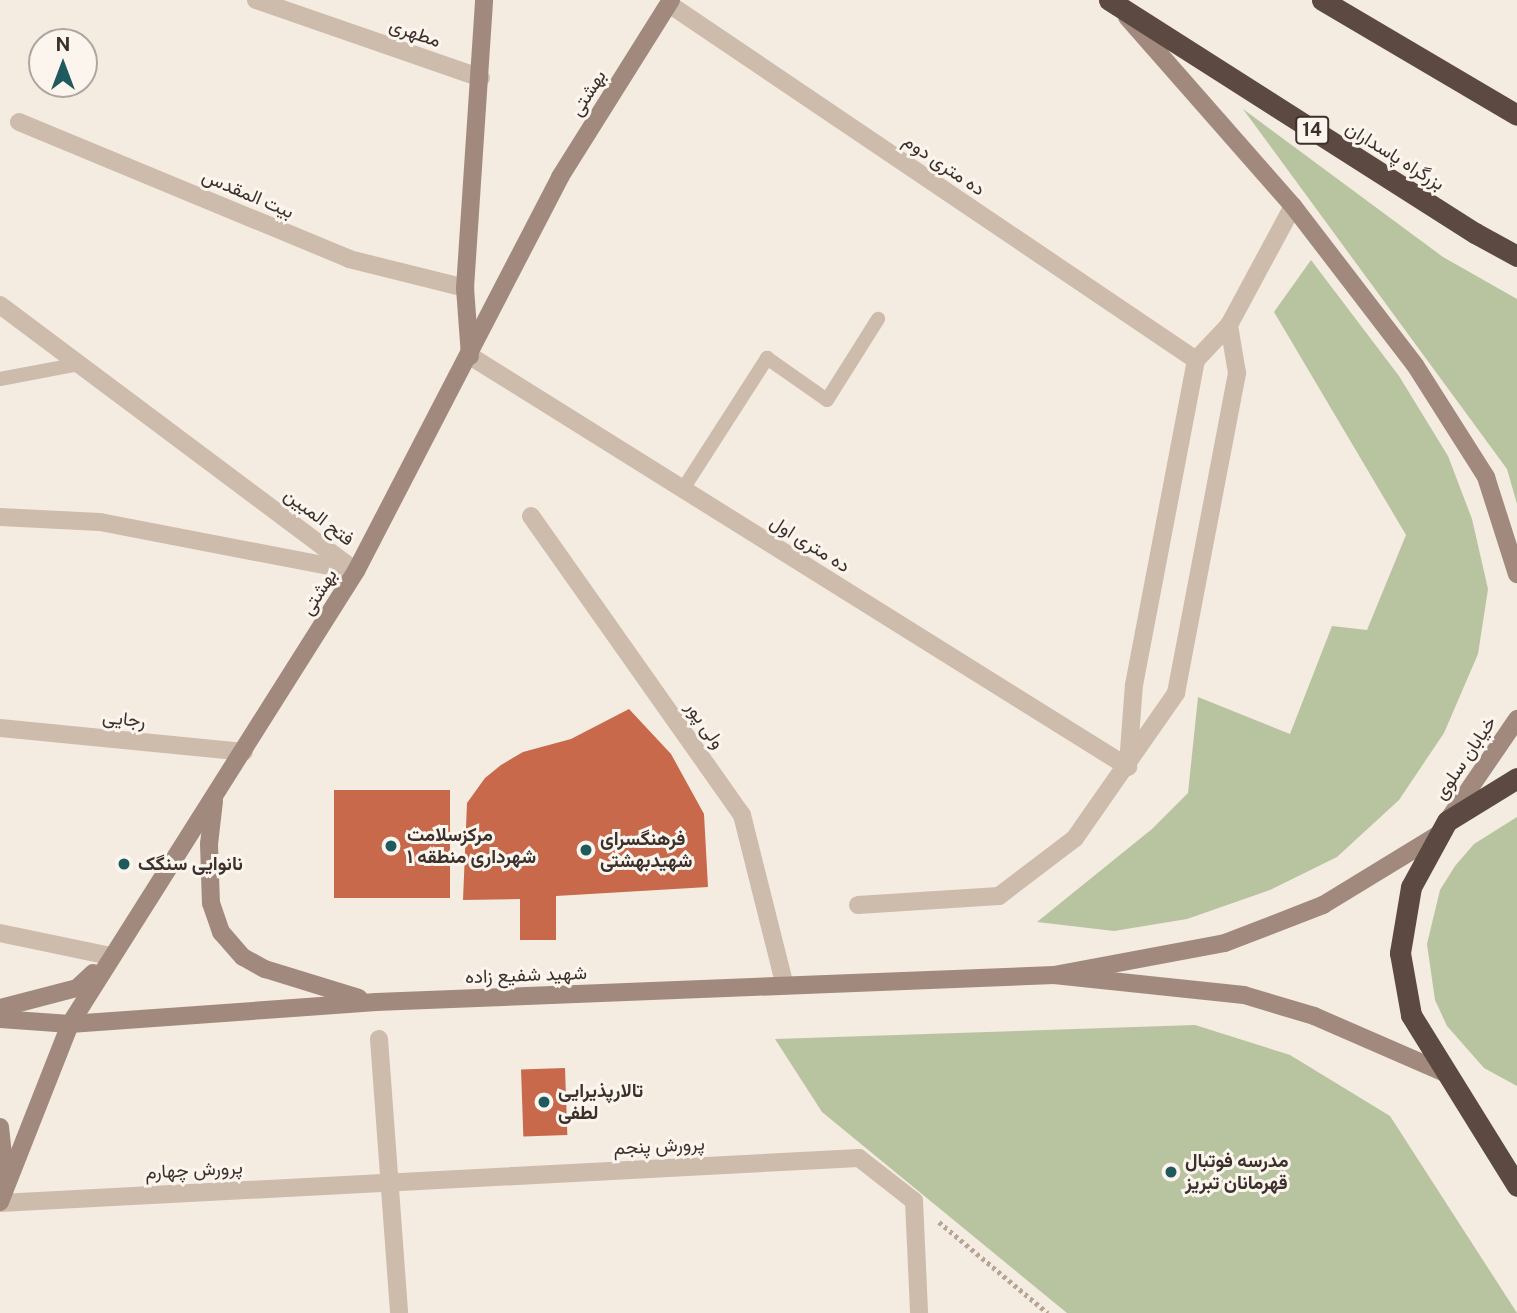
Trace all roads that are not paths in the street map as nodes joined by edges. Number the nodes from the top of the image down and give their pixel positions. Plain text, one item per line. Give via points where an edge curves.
1 (256, 0) edge
2 (484, 0) edge
3 (1322, 0) edge
4 (670, 2) edge
5 (1113, 3) edge
6 (481, 78) junction
7 (1517, 115) edge
8 (19, 122) dead end
9 (1293, 206) junction
10 (1517, 256) edge
11 (465, 289) junction
12 (0, 305) edge
13 (877, 319) dead end
14 (1229, 325) junction
15 (470, 356) junction
16 (1196, 360) junction
17 (79, 364) junction
18 (0, 379) edge
19 (683, 489) junction
20 (531, 516) dead end
21 (0, 517) edge
22 (356, 571) junction
23 (1517, 574) edge
24 (1517, 719) edge
25 (0, 728) edge
26 (244, 752) junction
27 (1128, 767) junction
28 (1517, 778) edge
29 (214, 796) junction
30 (1444, 827) junction
31 (858, 905) dead end
32 (0, 933) edge
33 (110, 956) junction
34 (1054, 975) junction
35 (785, 986) junction
36 (376, 1002) junction
37 (0, 1008) edge
38 (0, 1019) edge
39 (70, 1024) junction
40 (379, 1039) dead end
41 (1443, 1072) junction
42 (0, 1127) edge
43 (390, 1180) junction
44 (1517, 1186) edge
45 (2, 1197) edge
46 (399, 1313) edge
47 (919, 1313) edge

1 - 6 street, مطهری
2 - 6 main road
3 - 7 highway
4 - 15 main road, بهشتی via 560,177
4 - 16 street, ده متری دوم
5 - 9 main road
5 - 10 highway, بزرگراه پاسداران / 14
6 - 11 main road
8 - 11 street, بیت المقدس via 349,259
9 - 14 street
9 - 23 main road via 1415,365 1486,477
11 - 15 main road
12 - 17 street, فتح المبین
13 - 19 lane via 827,400 767,358
14 - 16 street
14 - 27 street via 1237,373 1176,693
15 - 19 street, ده متری اول
15 - 22 main road, بهشتی
16 - 27 street via 1134,685
17 - 18 lane
17 - 22 street, فتح المبین
19 - 27 street, ده متری اول
20 - 35 street, ولی پور via 742,815
21 - 22 street, فتح المبین via 100,522
22 - 26 main road, بهشتی
24 - 30 main road, خیابان سلوی
25 - 26 street, رجایی
26 - 29 main road, بهشتی
27 - 31 street via 1075,838 999,896
28 - 30 highway
29 - 33 main road, بهشتی
29 - 36 main road via 209,844 211,904 221,932 243,957 265,968
30 - 34 main road via 1323,905 1225,943
30 - 41 highway via 1411,887 1400,953 1411,1015
32 - 33 street
33 - 37 main road via 77,988
33 - 39 main road, بهشتی
34 - 35 main road, شهید شفیع زاده
34 - 41 main road via 1244,995 1314,1016
35 - 36 main road, شهید شفیع زاده
36 - 39 main road, شهید شفیع زاده
38 - 39 main road, شهید شفیع زاده
39 - 45 main road, بهشتی
40 - 43 street
41 - 44 highway
42 - 45 main road
43 - 45 street, پرورش چهارم
43 - 46 street
43 - 47 street, پرورش پنجم via 859,1158 914,1202

